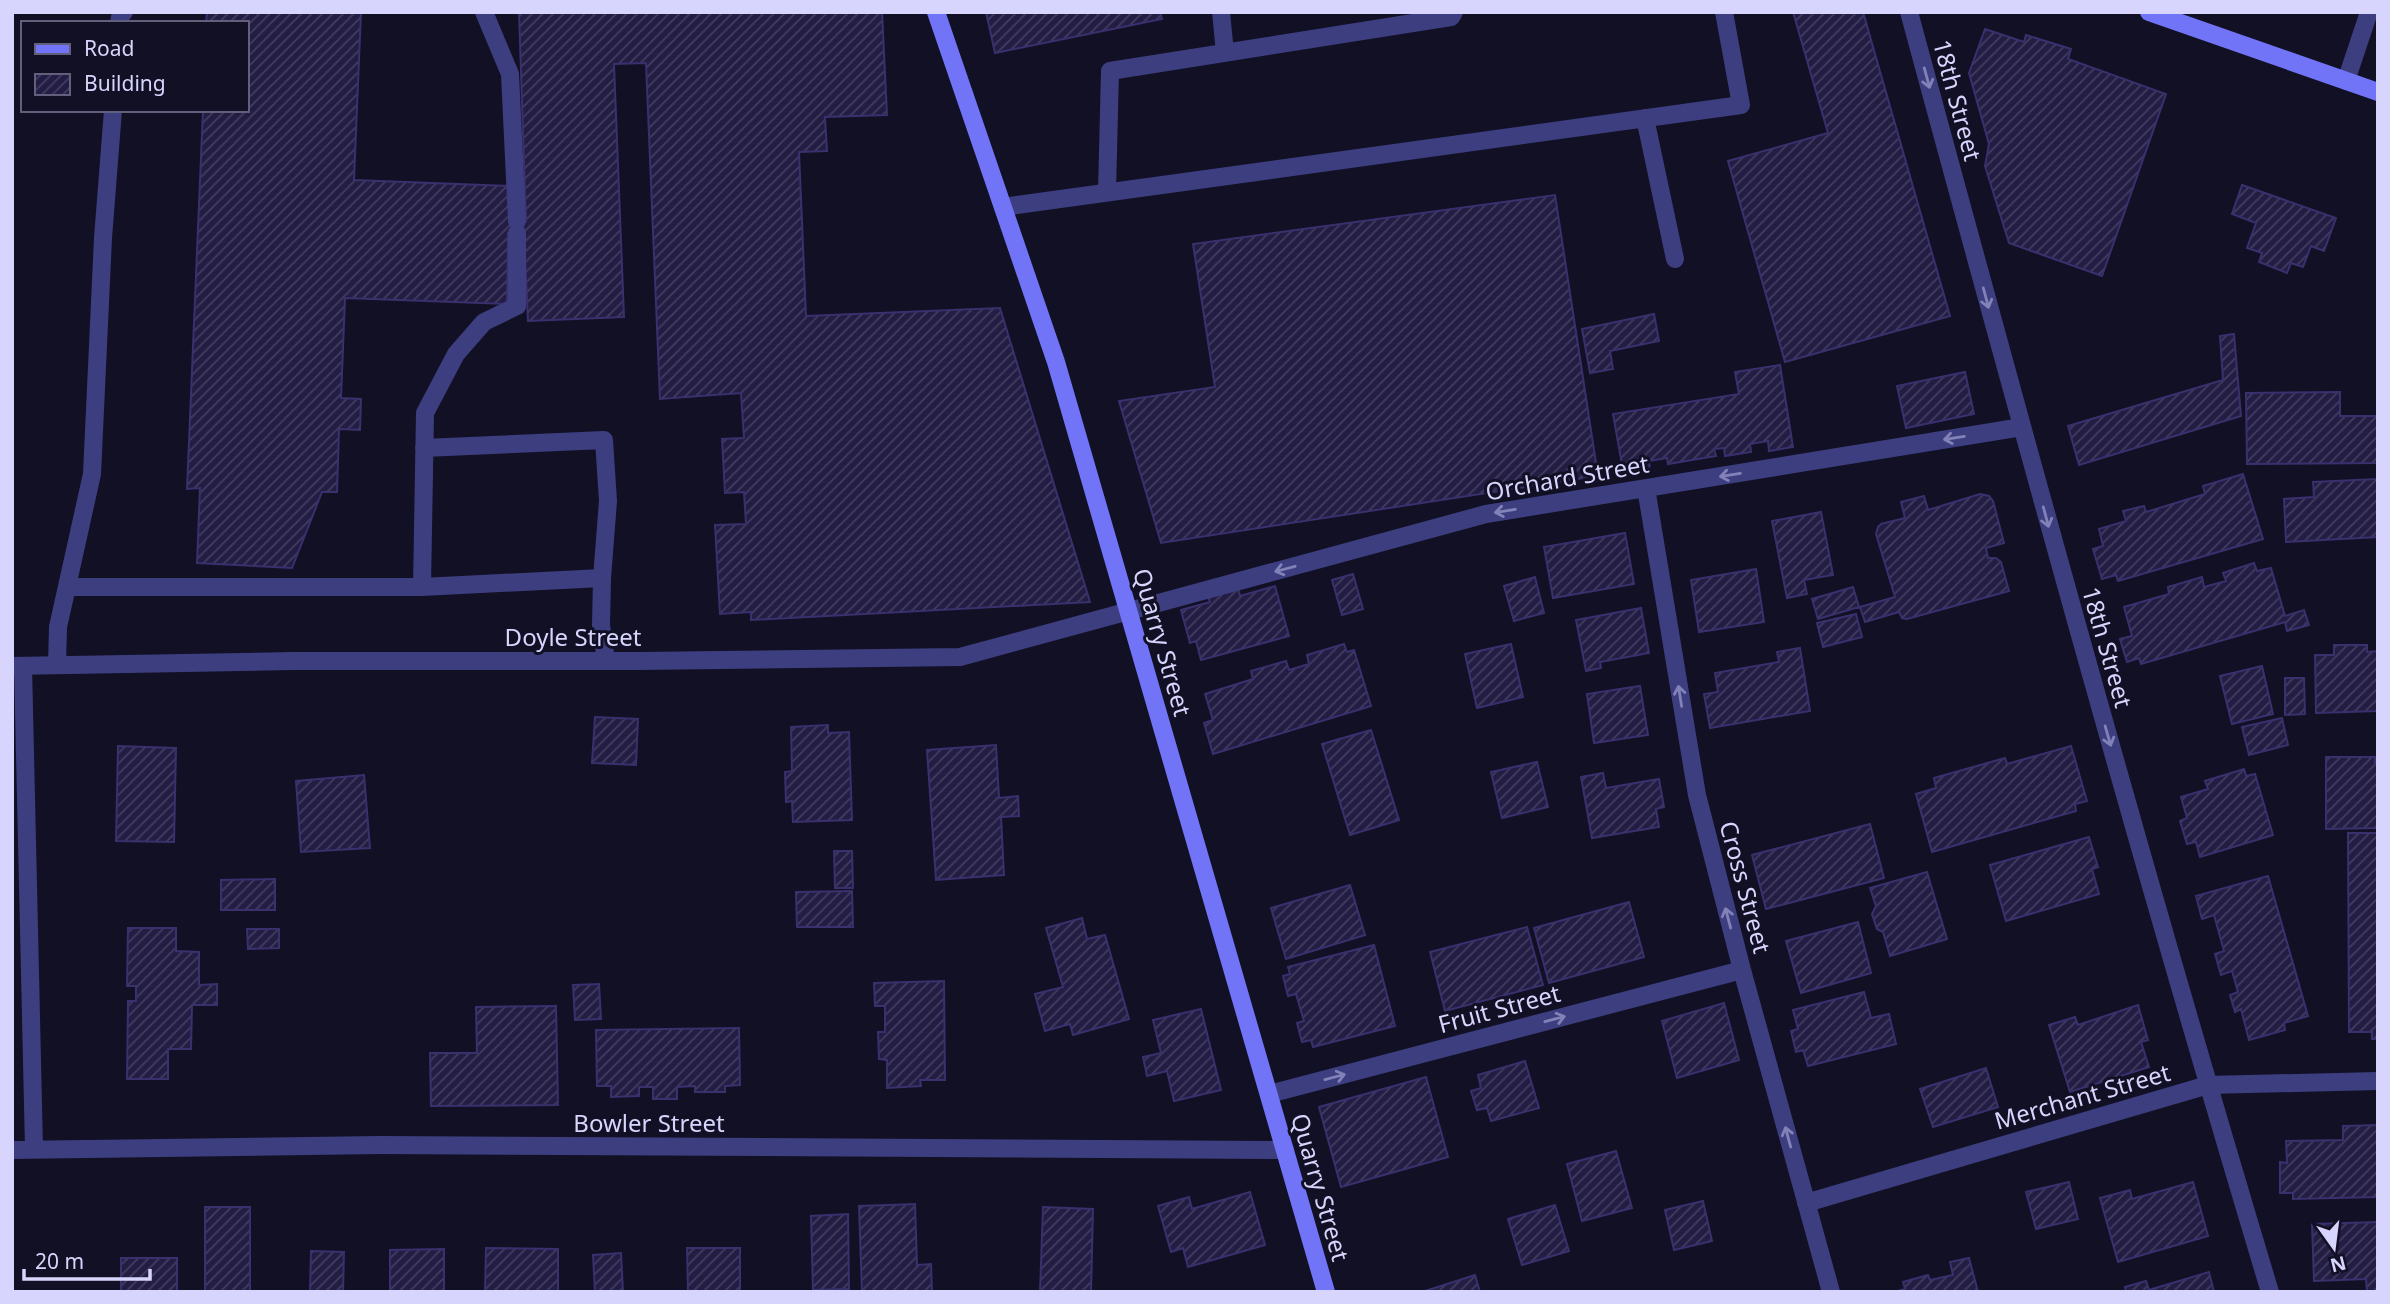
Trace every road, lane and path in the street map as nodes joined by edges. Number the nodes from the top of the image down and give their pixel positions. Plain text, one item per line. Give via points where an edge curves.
1 (484, 12) edge
2 (936, 12) edge
3 (1221, 12) edge
4 (1454, 12) edge
5 (1724, 12) edge
6 (1909, 12) edge
7 (2369, 12) edge
8 (2158, 14) edge
9 (1225, 53) junction
10 (2346, 81) junction
11 (2378, 92) edge
12 (113, 112) edge
13 (1645, 118) junction
14 (1107, 192) junction
15 (1003, 206) junction
16 (1675, 259) dead end
17 (2022, 427) junction
18 (424, 448) junction
19 (1646, 488) junction
20 (602, 578) junction
21 (67, 587) junction
22 (422, 587) junction
23 (1129, 612) junction
24 (606, 661) junction
25 (18, 666) edge
26 (57, 666) junction
27 (1742, 970) junction
28 (2378, 1081) edge
29 (2208, 1085) junction
30 (1269, 1094) junction
31 (34, 1149) junction
32 (12, 1150) edge
33 (1285, 1150) junction
34 (1807, 1203) junction
35 (1325, 1292) edge
36 (1831, 1292) edge
37 (2270, 1292) edge

1 - 18 street via 510,74 517,306 484,322 456,354 425,414
2 - 15 main road, Quarry Street
3 - 9 street
4 - 9 street via 1451,17
5 - 13 street via 1741,105
6 -> 17 street, 18th Street
7 - 10 street
8 - 10 main road
9 - 14 street via 1110,71
10 - 11 main road
12 - 21 street via 92,474
13 - 14 street
13 - 16 street
14 - 15 street
15 - 23 main road, Quarry Street via 1056,362
17 -> 19 street, Orchard Street
17 -> 29 street, 18th Street
18 - 20 street via 604,440 608,501
18 - 22 street
19 -> 23 street, Orchard Street via 1486,514
27 -> 19 street, Cross Street via 1697,796
20 - 22 street
20 - 24 street
21 - 22 street
21 - 26 street via 58,627
23 - 24 street, Doyle Street via 960,657
23 - 30 main road, Quarry Street
24 - 26 street, Doyle Street via 292,660
25 - 26 street, Doyle Street
25 - 31 street
30 -> 27 street, Fruit Street
34 -> 27 street, Cross Street
28 - 29 street, Merchant Street
29 - 34 street, Merchant Street
29 - 37 street, 18th Street
30 - 33 main road, Quarry Street
31 - 32 street, Bowler Street
31 - 33 street, Bowler Street via 422,1145
33 - 35 main road, Quarry Street
34 - 36 street, Cross Street

